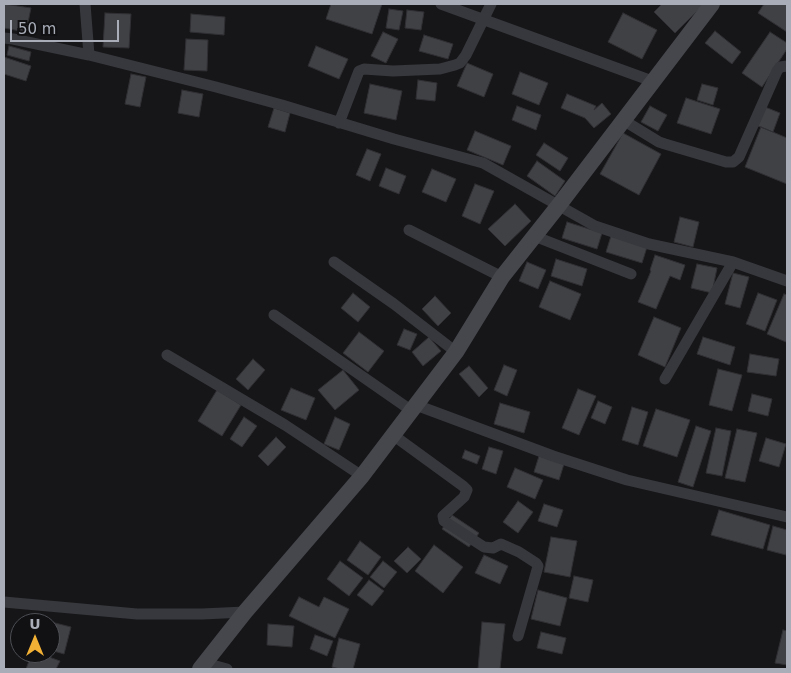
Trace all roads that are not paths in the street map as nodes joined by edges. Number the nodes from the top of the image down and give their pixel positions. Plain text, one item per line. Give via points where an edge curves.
1 (85, 4) edge
2 (441, 4) edge
3 (491, 4) edge
4 (712, 4) edge
5 (484, 20) junction
6 (4, 38) edge
7 (89, 56) junction
8 (787, 66) edge
9 (652, 81) junction
10 (623, 120) junction
11 (339, 123) junction
12 (559, 205) junction
13 (409, 230) dead end
14 (534, 236) junction
15 (334, 262) dead end
16 (733, 262) junction
17 (631, 274) dead end
18 (502, 277) junction
19 (787, 281) edge
20 (274, 315) dead end
21 (456, 352) junction
22 (167, 355) dead end
23 (664, 379) dead end
24 (414, 408) junction
25 (393, 435) junction
26 (362, 476) junction
27 (787, 518) edge
28 (4, 602) edge
29 (245, 612) junction
30 (518, 636) dead end
31 (202, 666) edge
32 (227, 669) edge

1 - 7 street
2 - 5 street
3 - 5 street
4 - 9 main road
5 - 9 street
5 - 11 street via 460,63 433,70 364,69 358,72
6 - 7 street
7 - 11 street via 216,87
8 - 10 street via 777,71 734,162 665,144
9 - 10 main road
10 - 12 main road
11 - 12 street via 483,163
12 - 14 main road
12 - 16 street via 595,226 648,244
13 - 18 street
14 - 17 street
14 - 18 main road
15 - 21 street
16 - 19 street
16 - 23 street
18 - 21 main road
20 - 24 street
21 - 24 main road
22 - 26 street via 285,425
24 - 25 main road
24 - 27 street via 627,480
25 - 26 main road
25 - 30 street via 467,490 464,497 443,516 444,521 484,547 493,548 501,544 538,566
26 - 29 main road
28 - 29 street via 138,614
29 - 31 main road
31 - 32 street

